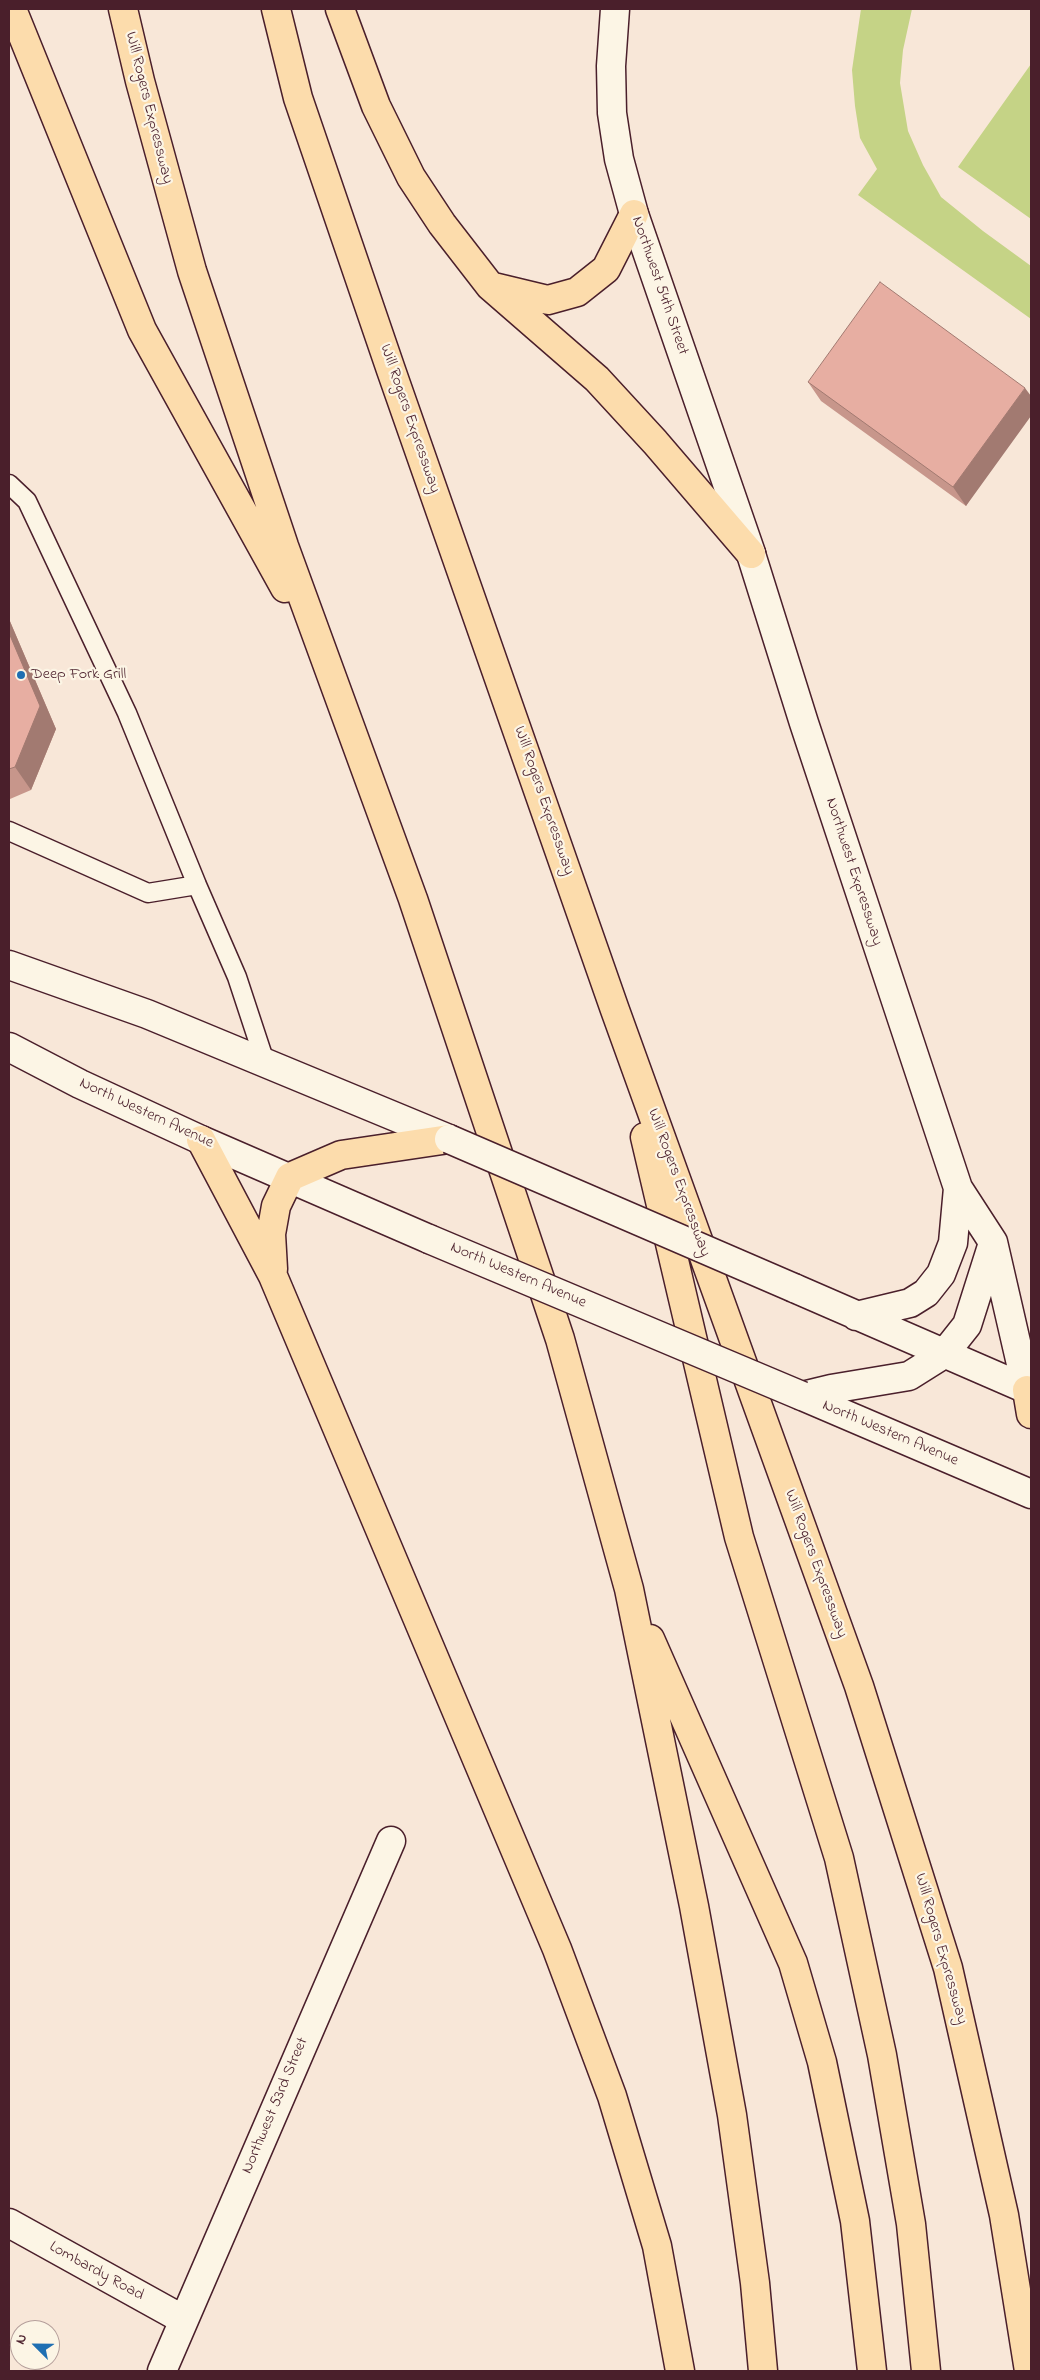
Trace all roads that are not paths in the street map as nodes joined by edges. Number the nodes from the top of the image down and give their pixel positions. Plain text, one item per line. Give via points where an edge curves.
1 (12, 9) edge
2 (123, 9) edge
3 (276, 9) edge
4 (340, 9) edge
5 (616, 9) edge
6 (634, 214) junction
7 (490, 286) junction
8 (9, 484) edge
9 (751, 554) junction
10 (330, 670) junction
11 (9, 831) edge
12 (197, 885) junction
13 (9, 965) edge
14 (615, 1010) junction
15 (9, 1047) edge
16 (265, 1062) junction
17 (449, 1139) junction
18 (201, 1140) junction
19 (290, 1177) junction
20 (958, 1188) junction
21 (993, 1242) junction
22 (273, 1276) junction
23 (856, 1316) junction
24 (944, 1354) junction
25 (1030, 1398) edge
26 (834, 1401) junction
27 (1031, 1494) edge
28 (628, 1589) junction
29 (391, 1841) dead end
30 (9, 2223) edge
31 (184, 2320) junction
32 (162, 2371) edge
33 (680, 2371) edge
34 (763, 2371) edge
35 (872, 2371) edge
36 (926, 2371) edge
37 (1029, 2371) edge

1 - 10 highway via 142,330
2 - 10 highway, Will Rogers Expressway via 192,270 284,546
3 - 14 highway, Will Rogers Expressway via 298,98
4 - 7 highway via 376,106 411,178
5 - 6 main road, Northwest 54th Street via 611,66 612,113 619,159
6 - 7 highway via 606,269 577,292 548,300
6 - 9 main road, Northwest 54th Street
7 - 9 highway via 598,380
8 - 12 lane via 26,501 123,704
9 - 20 main road, Northwest Expressway
10 - 28 highway, Will Rogers Expressway via 413,899 560,1339
11 - 12 lane via 148,893
12 - 16 lane via 237,977
13 - 16 main road via 147,1014
14 - 36 highway via 739,1537 839,1858 882,2055 911,2224
14 - 37 highway, Will Rogers Expressway via 859,1686 948,1968 1004,2215
15 - 18 main road, North Western Avenue
16 - 17 main road
17 - 19 highway via 341,1155
17 - 23 main road, bridge
18 - 19 main road, North Western Avenue
18 - 22 highway
19 - 22 highway via 276,1206 270,1234
19 - 26 main road, North Western Avenue, bridge via 802,1396
20 - 21 main road, Northwest Expressway
20 - 23 main road, Northwest Expressway via 953,1243 941,1274 926,1293 910,1303
21 - 24 main road via 966,1325
21 - 25 main road, Northwest Expressway
22 - 33 highway via 557,1949 609,2087 657,2246
23 - 24 main road
24 - 25 main road
24 - 26 main road via 909,1376
26 - 27 main road, North Western Avenue
28 - 34 highway, Will Rogers Expressway via 694,1906 732,2115 755,2283
28 - 35 highway via 793,1963 822,2062 855,2222
29 - 31 main road, Northwest 53rd Street
30 - 31 main road, Lombardy Road
31 - 32 main road, Northwest 53rd Street

